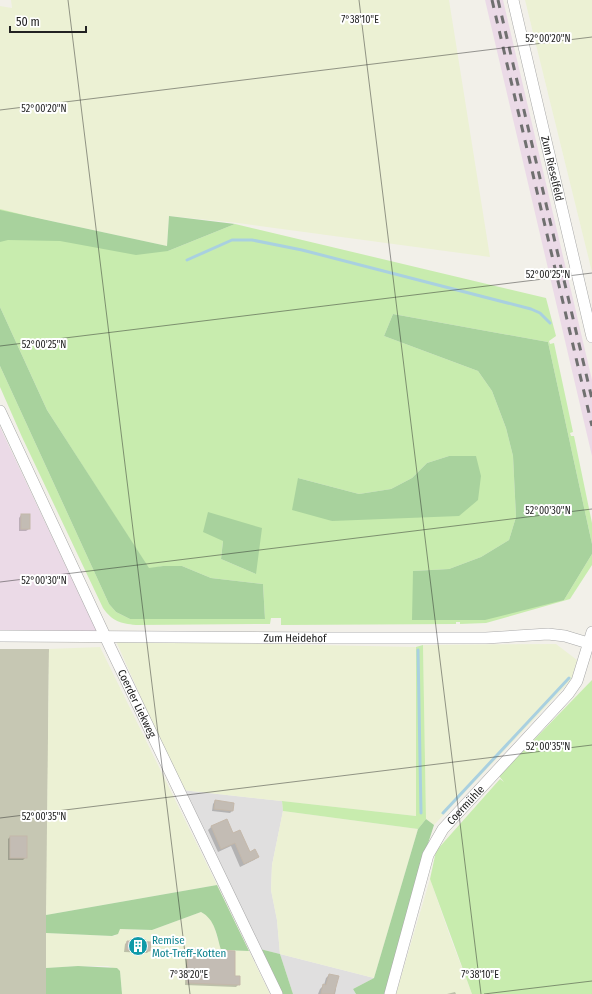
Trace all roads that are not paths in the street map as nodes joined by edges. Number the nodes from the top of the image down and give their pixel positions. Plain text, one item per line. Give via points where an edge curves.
1 (513, 0) edge
2 (592, 337) edge
3 (0, 411) edge
4 (0, 636) edge
5 (106, 638) junction
6 (590, 638) edge
7 (276, 994) edge
8 (390, 994) edge

1 - 2 street, Zum Rieselfeld
3 - 5 street, Coerder Liekweg
4 - 5 street, Zum Heidehof
5 - 6 street, Zum Heidehof via 486,638 548,634
5 - 7 street, Coerder Liekweg
6 - 8 street, Coermühle via 577,681 568,694 443,830 428,855

